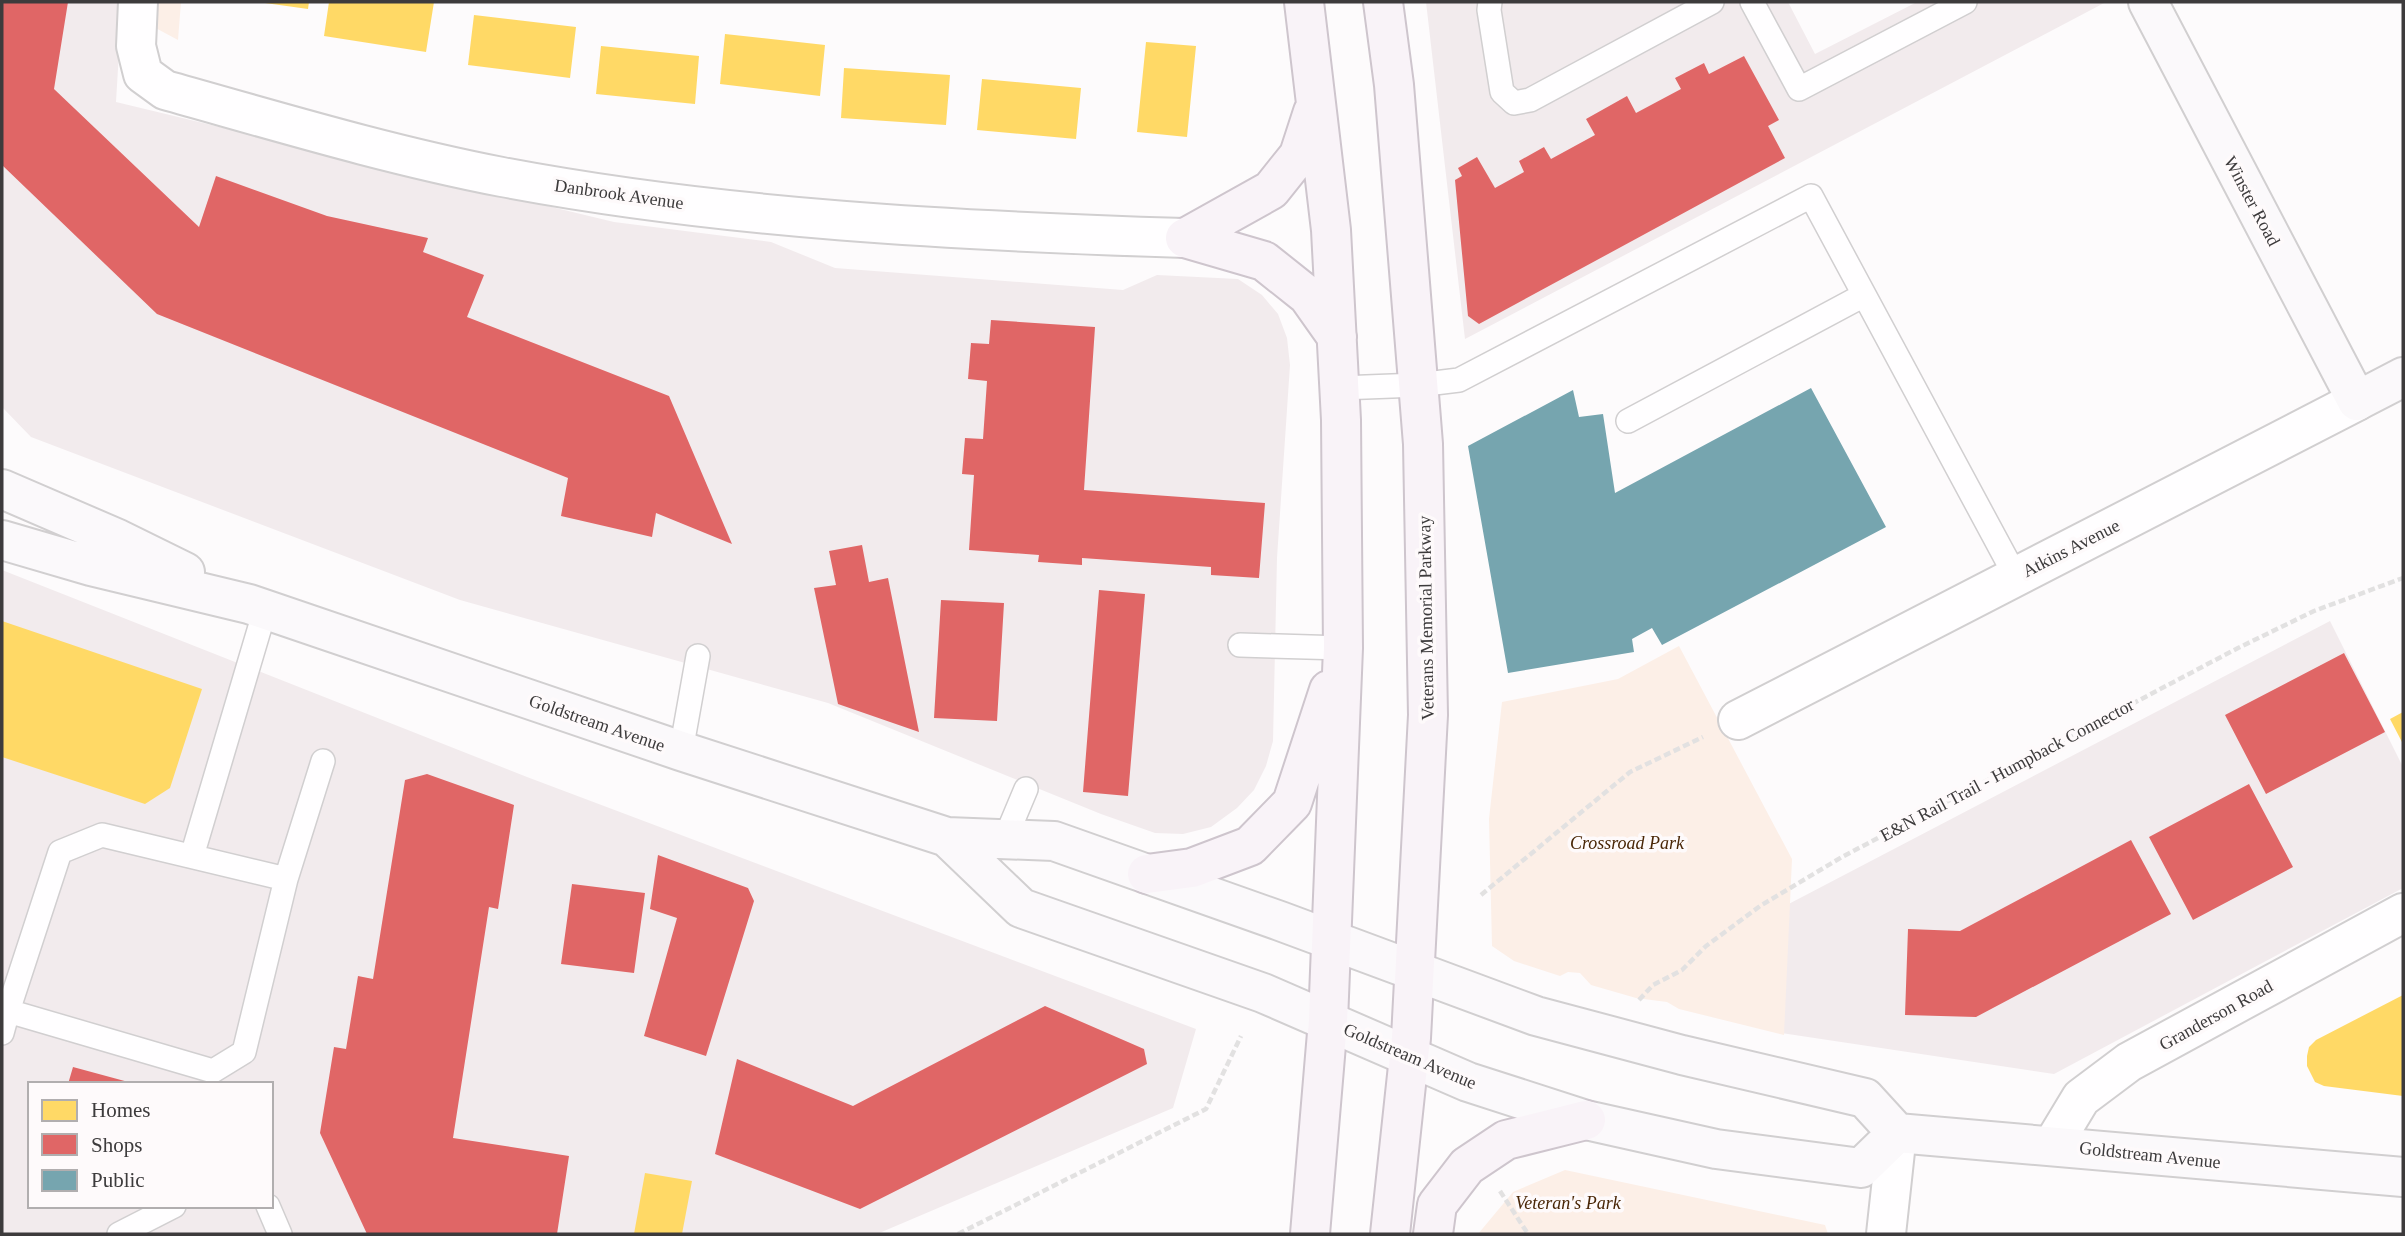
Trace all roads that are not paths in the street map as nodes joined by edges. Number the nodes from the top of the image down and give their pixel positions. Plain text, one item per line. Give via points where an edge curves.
1 (138, 2) edge
2 (1304, 2) edge
3 (1383, 2) edge
4 (1490, 2) edge
5 (1712, 2) edge
6 (1752, 2) edge
7 (1965, 2) edge
8 (2148, 2) edge
9 (1316, 104) junction
10 (1185, 238) junction
11 (1864, 295) junction
12 (1337, 337) junction
13 (2403, 377) edge
14 (1418, 384) junction
15 (1340, 387) junction
16 (2357, 401) junction
17 (1628, 421) dead end
18 (2, 489) edge
19 (2, 540) edge
20 (2016, 577) junction
21 (257, 607) junction
22 (1240, 645) dead end
23 (1343, 648) junction
24 (698, 656) dead end
25 (1738, 720) road end
26 (681, 751) junction
27 (323, 761) dead end
28 (1026, 789) dead end
29 (947, 837) junction
30 (1005, 839) junction
31 (192, 856) junction
32 (1147, 874) junction
33 (286, 879) junction
34 (2403, 913) edge
35 (1332, 941) junction
36 (1414, 971) junction
37 (5, 1010) edge
38 (1328, 1021) junction
39 (2, 1033) edge
40 (1409, 1057) junction
41 (216, 1077) edge
42 (1586, 1120) junction
43 (1897, 1133) junction
44 (2052, 1146) junction
45 (2403, 1177) edge
46 (170, 1208) edge
47 (269, 1208) edge
48 (119, 1234) edge
49 (280, 1234) edge
50 (1309, 1234) edge
51 (1390, 1234) edge
52 (1433, 1234) edge
53 (1885, 1234) edge

1 - 10 street, Danbrook Avenue via 136,46 143,74 165,90 386,151 636,199 993,230
2 - 9 main road
3 - 14 main road, Veterans Memorial Parkway
4 - 5 lane via 1502,92 1514,103 1530,100
6 - 7 lane via 1799,89
8 - 16 main road, Winster Road
9 - 10 main road via 1299,155 1271,190
9 - 12 main road via 1331,230
10 - 12 main road via 1264,261 1308,296
11 - 14 lane via 1811,196 1459,380
11 - 17 lane
11 - 20 lane
12 - 15 main road
13 - 16 main road, Atkins Avenue
14 - 15 lane
14 - 36 main road, Veterans Memorial Parkway via 1428,715
15 - 23 main road
16 - 20 street, Atkins Avenue
18 - 21 main road, Goldstream Avenue
19 - 21 main road, Goldstream Avenue
20 - 25 street, Atkins Avenue
21 - 26 main road, Goldstream Avenue
21 - 31 lane
22 - 23 lane
23 - 32 main road via 1292,803 1250,846 1192,867
23 - 35 main road
24 - 26 lane
26 - 29 main road, Goldstream Avenue
27 - 33 lane
28 - 30 lane
29 - 30 main road, Goldstream Avenue
29 - 38 main road, Goldstream Avenue via 1021,908 1263,993
30 - 32 main road, Goldstream Avenue via 1054,841
31 - 33 lane
31 - 37 lane via 102,835 60,852
32 - 35 main road, Goldstream Avenue
33 - 41 lane via 244,1052
34 - 44 street, Granderson Road via 2130,1062 2081,1098
35 - 36 main road, Goldstream Avenue
35 - 38 main road
36 - 40 main road, Veterans Memorial Parkway
36 - 43 main road, Goldstream Avenue via 1536,1016 1865,1098
37 - 39 lane
37 - 41 lane
38 - 40 main road, Goldstream Avenue
38 - 50 main road
40 - 42 main road, Goldstream Avenue via 1468,1082
40 - 51 main road, Veterans Memorial Parkway
42 - 43 main road, Goldstream Avenue via 1716,1149 1861,1168
42 - 52 main road via 1506,1140 1467,1166 1437,1205
43 - 44 main road, Goldstream Avenue
43 - 53 street
44 - 45 main road, Goldstream Avenue
46 - 48 lane
47 - 49 lane

